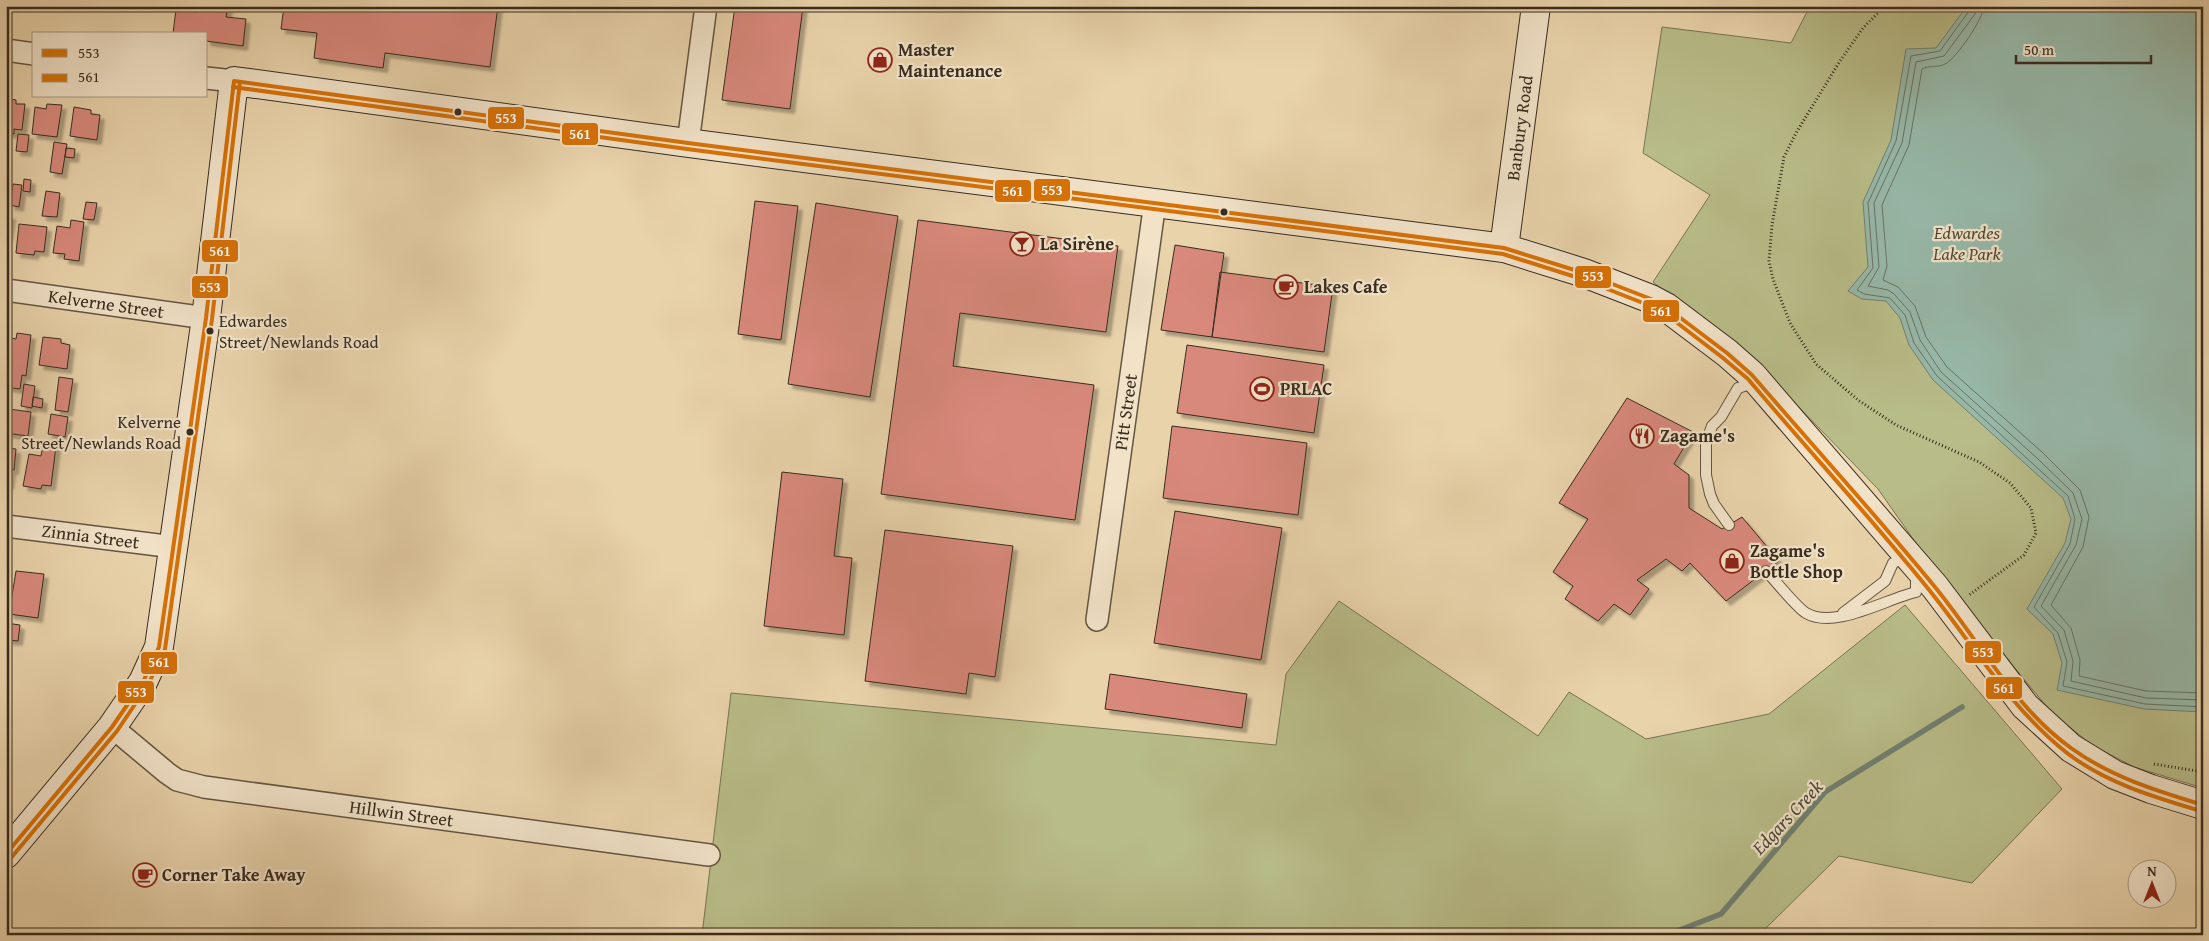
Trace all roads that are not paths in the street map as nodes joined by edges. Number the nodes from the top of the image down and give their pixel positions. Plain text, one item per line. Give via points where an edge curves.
1 (706, 6) edge
2 (1536, 6) edge
3 (6, 50) edge
4 (32, 54) edge
5 (208, 78) edge
6 (234, 81) junction
7 (688, 143) junction
8 (1155, 202) junction
9 (1504, 248) junction
10 (6, 290) edge
11 (206, 318) junction
12 (1748, 385) junction
13 (1729, 525) dead end
14 (6, 526) edge
15 (174, 547) junction
16 (1908, 570) junction
17 (1766, 571) dead end
18 (1834, 619) junction
19 (1097, 620) dead end
20 (112, 727) junction
21 (2195, 800) edge
22 (6, 854) edge
23 (709, 855) dead end

1 - 7 street
2 - 9 street, Banbury Road
3 - 4 street
5 - 6 street
6 - 7 street
6 - 11 street
7 - 8 street
8 - 9 street
8 - 19 street, Pitt Street
9 - 12 street via 1623,289 1649,314
10 - 11 street, Kelverne Street
11 - 15 street
12 - 13 lane via 1712,426 1706,443 1706,475 1714,504
12 - 16 street
14 - 15 street, Zinnia Street
15 - 20 street via 159,647 144,682
16 - 18 lane via 1885,581
16 - 18 lane via 1898,597
16 - 21 street via 2025,706 2070,748 2116,775 2151,789
17 - 18 lane via 1805,612
20 - 22 street
20 - 23 street, Hillwin Street via 172,776 204,787

